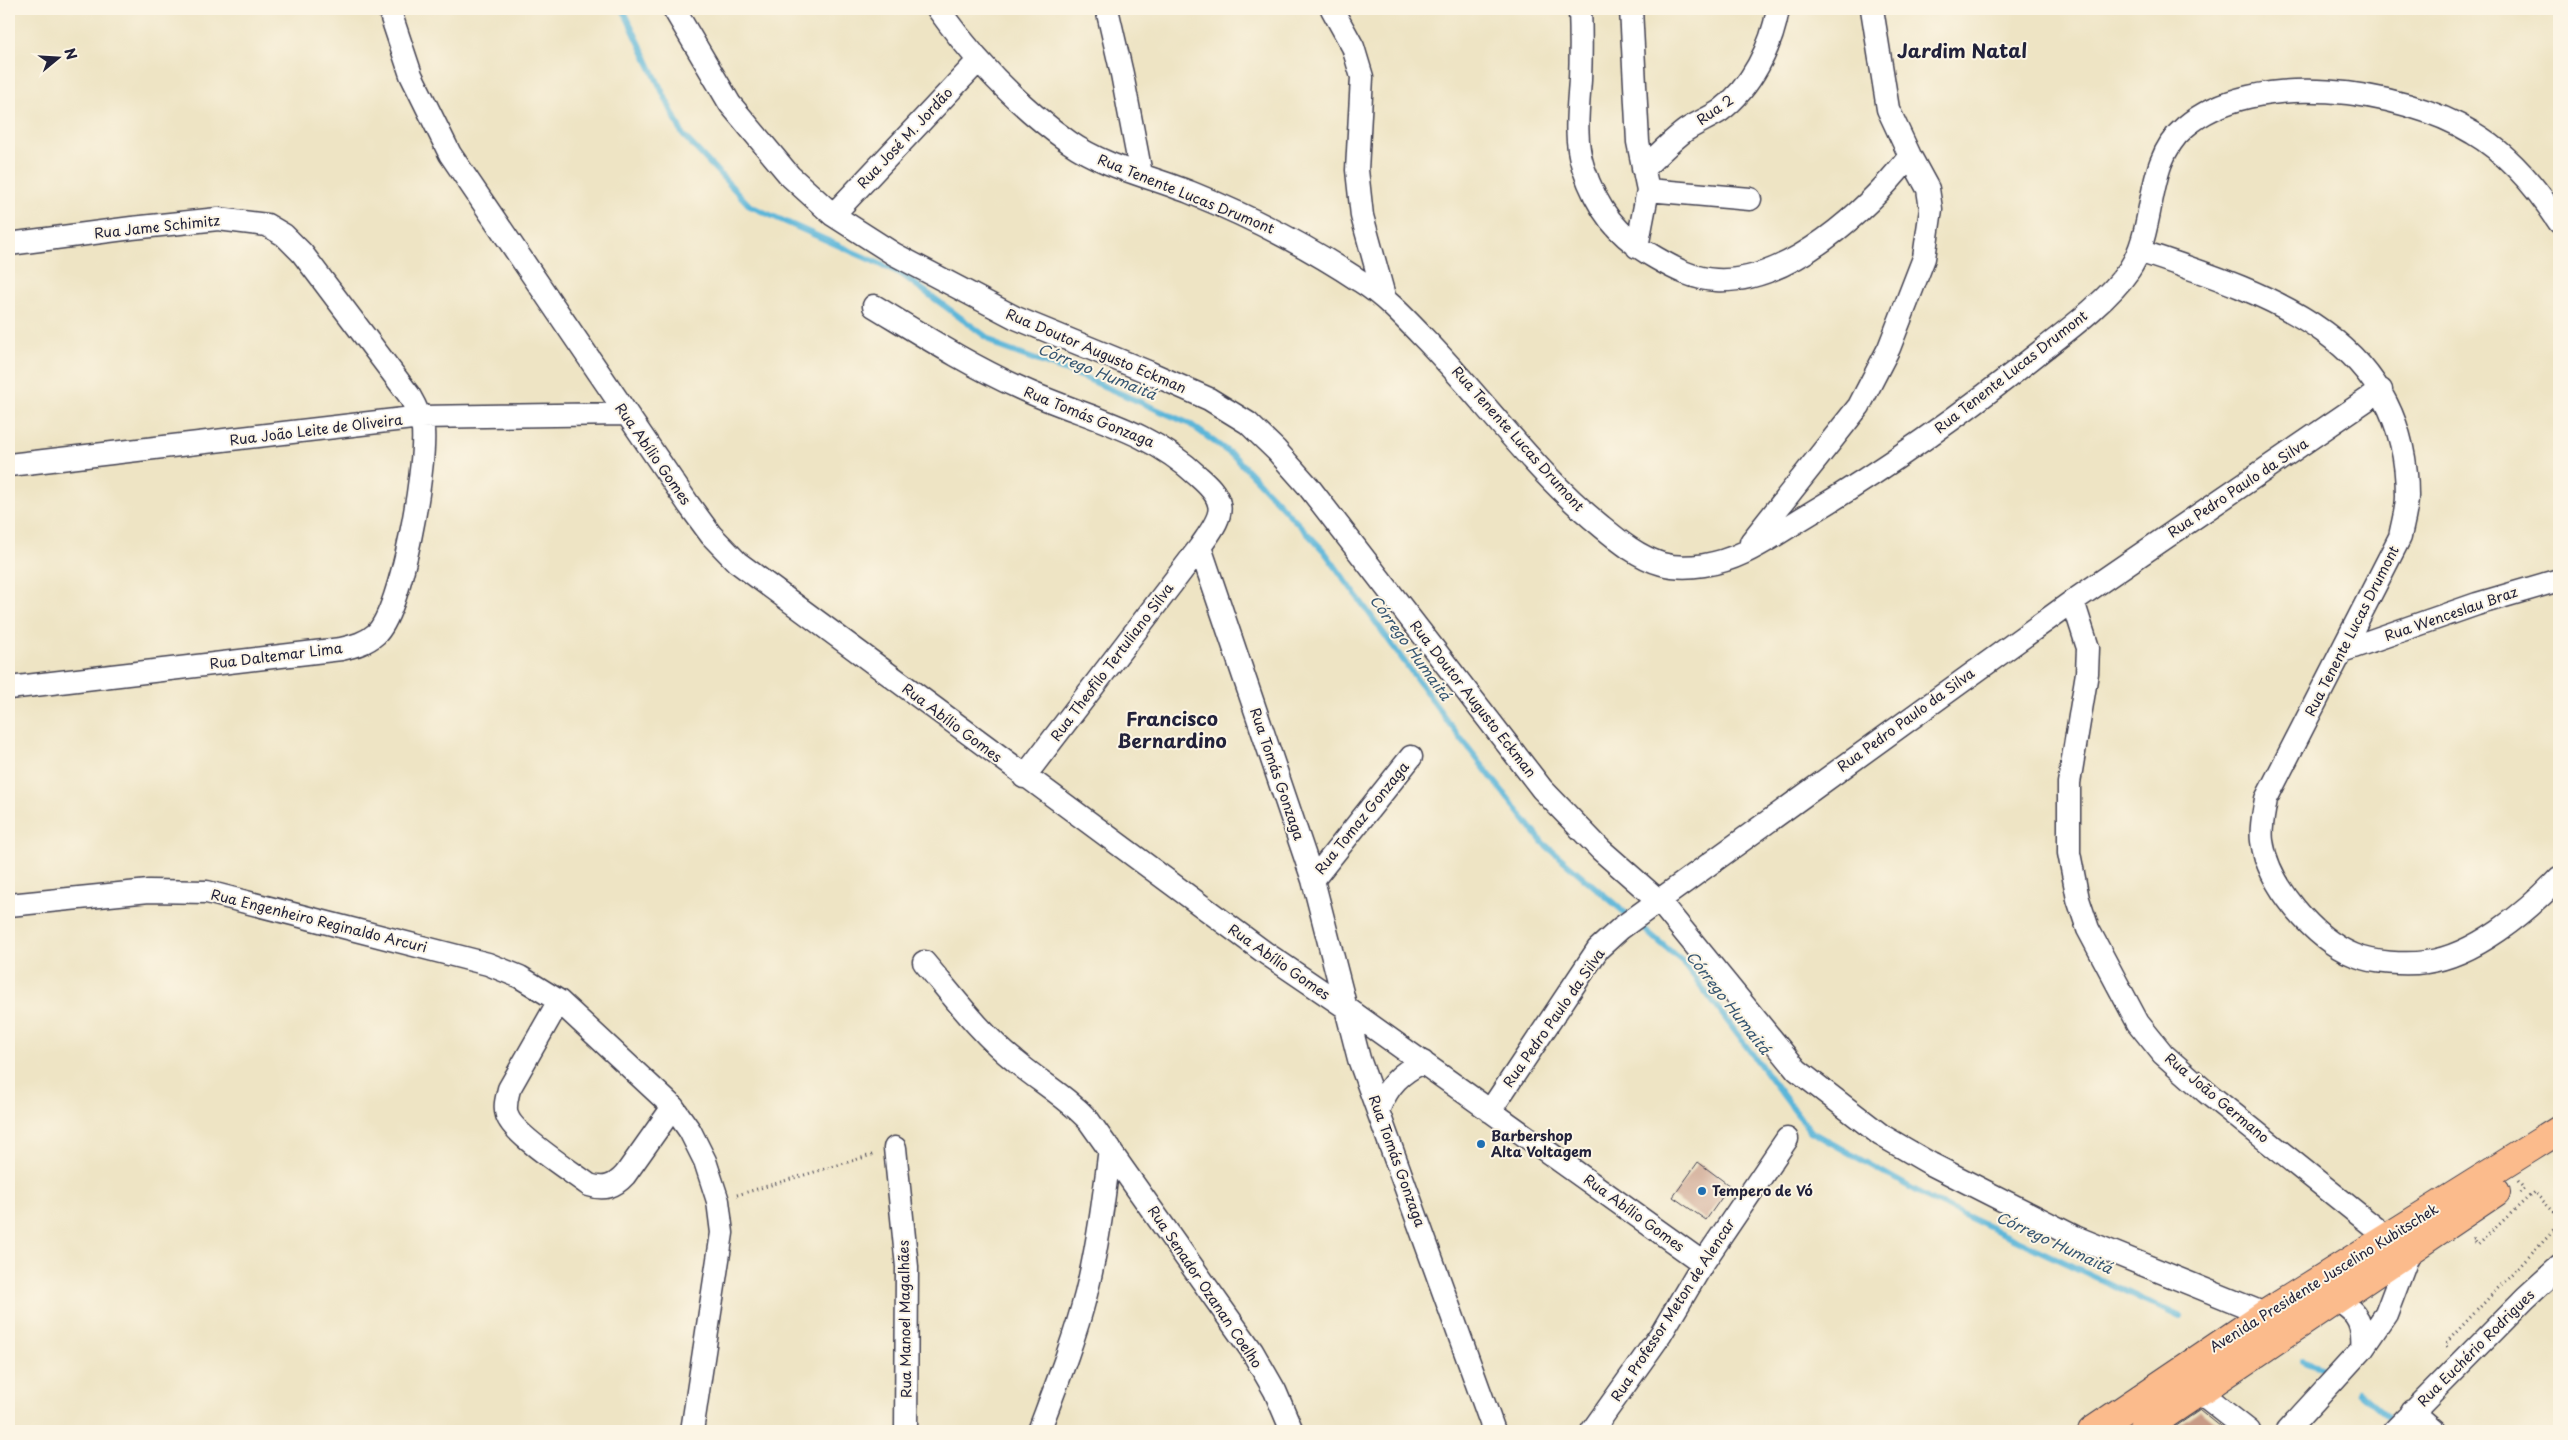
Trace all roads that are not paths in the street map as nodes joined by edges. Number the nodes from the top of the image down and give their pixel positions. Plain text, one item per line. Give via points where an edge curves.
1 (389, 9) edge
2 (674, 9) edge
3 (938, 9) edge
4 (1107, 9) edge
5 (1332, 9) edge
6 (1580, 9) edge
7 (1631, 9) edge
8 (1778, 9) edge
9 (1872, 9) edge
10 (978, 61) junction
11 (1910, 156) junction
12 (1141, 174) junction
13 (1646, 179) junction
14 (1750, 199) dead end
15 (833, 215) junction
16 (2559, 222) edge
17 (9, 244) edge
18 (1637, 247) junction
19 (2139, 251) junction
20 (1384, 296) junction
21 (874, 306) dead end
22 (2381, 390) junction
23 (625, 414) junction
24 (421, 418) junction
25 (9, 465) edge
26 (1200, 548) junction
27 (1741, 555) junction
28 (2559, 580) edge
29 (2073, 601) junction
30 (2342, 651) junction
31 (9, 688) edge
32 (1411, 757) dead end
33 (1024, 777) junction
34 (2559, 878) edge
35 (1313, 880) junction
36 (9, 905) edge
37 (1650, 907) junction
38 (924, 962) dead end
39 (559, 1001) junction
40 (1345, 1007) junction
41 (1423, 1062) junction
42 (673, 1107) junction
43 (1379, 1108) junction
44 (1490, 1111) junction
45 (2559, 1130) edge
46 (1787, 1139) dead end
47 (895, 1148) road end
48 (1110, 1148) junction
49 (2559, 1150) edge
50 (2399, 1243) junction
51 (1703, 1263) junction
52 (2559, 1267) edge
53 (2312, 1285) junction
54 (2335, 1299) junction
55 (2264, 1314) junction
56 (2362, 1349) junction
57 (2198, 1391) junction
58 (2404, 1420) edge
59 (692, 1431) edge
60 (906, 1431) edge
61 (1039, 1431) edge
62 (1292, 1431) edge
63 (1494, 1431) edge
64 (1592, 1431) edge
65 (2092, 1431) edge
66 (2140, 1431) edge
67 (2249, 1431) edge
68 (2287, 1431) edge
69 (2435, 1431) edge

1 - 23 street, Rua Abílio Gomes via 411,75 450,154
2 - 15 street, Rua Doutor Augusto Eckman via 730,104 790,176
3 - 10 street, Rua Tenente Lucas Drumont
4 - 12 street
5 - 20 street via 1353,47 1362,77 1357,170 1362,216
6 - 18 street via 1578,145 1595,197 1609,221
7 - 13 street via 1638,142
8 - 13 street, Rua 2 via 1760,62 1744,89 1720,111 1686,131
9 - 11 street via 1888,109
10 - 12 street, Rua Tenente Lucas Drumont via 1028,109 1070,143 1098,159
10 - 15 street, Rua José M. Jordão
11 - 18 street via 1836,232 1771,270 1741,279 1715,280 1683,273
11 - 27 street via 1928,189 1931,209 1924,258 1889,348 1859,406
12 - 20 street, Rua Tenente Lucas Drumont via 1192,193 1302,244
13 - 14 street
13 - 18 street
15 - 37 street, Rua Doutor Augusto Eckman via 894,254 1016,318 1191,391 1248,423 1308,486 1542,789
16 - 19 street via 2540,193 2505,156 2472,132 2426,110 2348,92 2280,91 2230,103 2202,114 2180,131 2155,180
17 - 24 street, Rua Jame Schimitz via 218,220 266,225 284,235 302,253 409,395
19 - 22 street, Rua Tenente Lucas Drumont via 2270,299 2322,330 2349,353
19 - 27 street, Rua Tenente Lucas Drumont via 2128,272 2106,295 1997,387 1855,486
20 - 27 street, Rua Tenente Lucas Drumont via 1576,506 1627,548 1657,563 1677,566 1702,565
21 - 26 street, Rua Tomás Gonzaga via 972,365 1021,389 1135,433 1172,453 1205,482 1220,503 1217,519
22 - 29 street, Rua Pedro Paulo da Silva
22 - 30 street, Rua Tenente Lucas Drumont via 2399,432 2408,498 2400,538
23 - 24 street, Rua João Leite de Oliveira
23 - 33 street, Rua Abílio Gomes via 711,535 737,562
24 - 25 street, Rua João Leite de Oliveira
24 - 31 street, Rua Daltemar Lima via 423,446 412,531 397,594 388,616 376,633 360,644 341,649
26 - 33 street, Rua Theofilo Tertuliano Silva
26 - 35 street, Rua Tomás Gonzaga
28 - 30 street, Rua Wenceslau Braz via 2477,604
29 - 37 street, Rua Pedro Paulo da Silva
29 - 50 street, Rua João Germano via 2088,648 2069,783 2069,853 2088,929 2138,1022 2163,1054 2206,1092
30 - 34 street, Rua Tenente Lucas Drumont via 2266,799 2261,826 2268,862 2301,916 2328,942 2355,956 2426,962 2468,948 2495,933 2540,898
32 - 35 street, Rua Tomaz Gonzaga
33 - 40 street, Rua Abílio Gomes
35 - 40 street, Rua Tomás Gonzaga
36 - 39 street, Rua Engenheiro Reginaldo Arcuri via 149,891 207,892 488,964 520,977
37 - 44 street, Rua Pedro Paulo da Silva via 1598,949
37 - 55 street, Rua Doutor Augusto Eckman via 1797,1070 1881,1135 1931,1164 2076,1237
38 - 48 street, Rua Senador Ozanan Coelho via 1014,1061 1073,1103
39 - 42 street, Rua Engenheiro Reginaldo Arcuri
39 - 42 street via 509,1089 505,1103 507,1116 523,1136 589,1185 608,1187 618,1183
40 - 41 street, Rua Abílio Gomes
40 - 43 street, Rua Tomás Gonzaga
41 - 43 street via 1398,1076
41 - 44 street, Rua Abílio Gomes
42 - 59 street, Rua Engenheiro Reginaldo Arcuri via 705,1161 718,1201 722,1233
43 - 63 street, Rua Tomás Gonzaga
44 - 51 street, Rua Abílio Gomes
45 - 50 highway, Avenida Presidente Juscelino Kubitschek
46 - 51 street, Rua Professor Meton de Alencar
47 - 60 street, Rua Manoel Magalhães via 906,1267
48 - 61 street via 1086,1295 1070,1349
48 - 62 street, Rua Senador Ozanan Coelho via 1252,1351 1275,1391
49 - 50 highway, Avenida Presidente Juscelino Kubitschek
50 - 53 highway, Avenida Presidente Juscelino Kubitschek
50 - 54 highway, Avenida Presidente Juscelino Kubitschek
50 - 56 street via 2386,1314
51 - 64 street, Rua Professor Meton de Alencar via 1661,1334
52 - 58 street, Rua Euchério Rodrigues
53 - 54 street
53 - 55 highway, Avenida Presidente Juscelino Kubitschek
54 - 56 street via 2357,1315 2363,1332
54 - 57 highway, Avenida Presidente Juscelino Kubitschek
55 - 65 highway, Avenida Presidente Juscelino Kubitschek
56 - 68 street
57 - 66 highway, Avenida Presidente Juscelino Kubitschek
57 - 67 street
58 - 69 street

